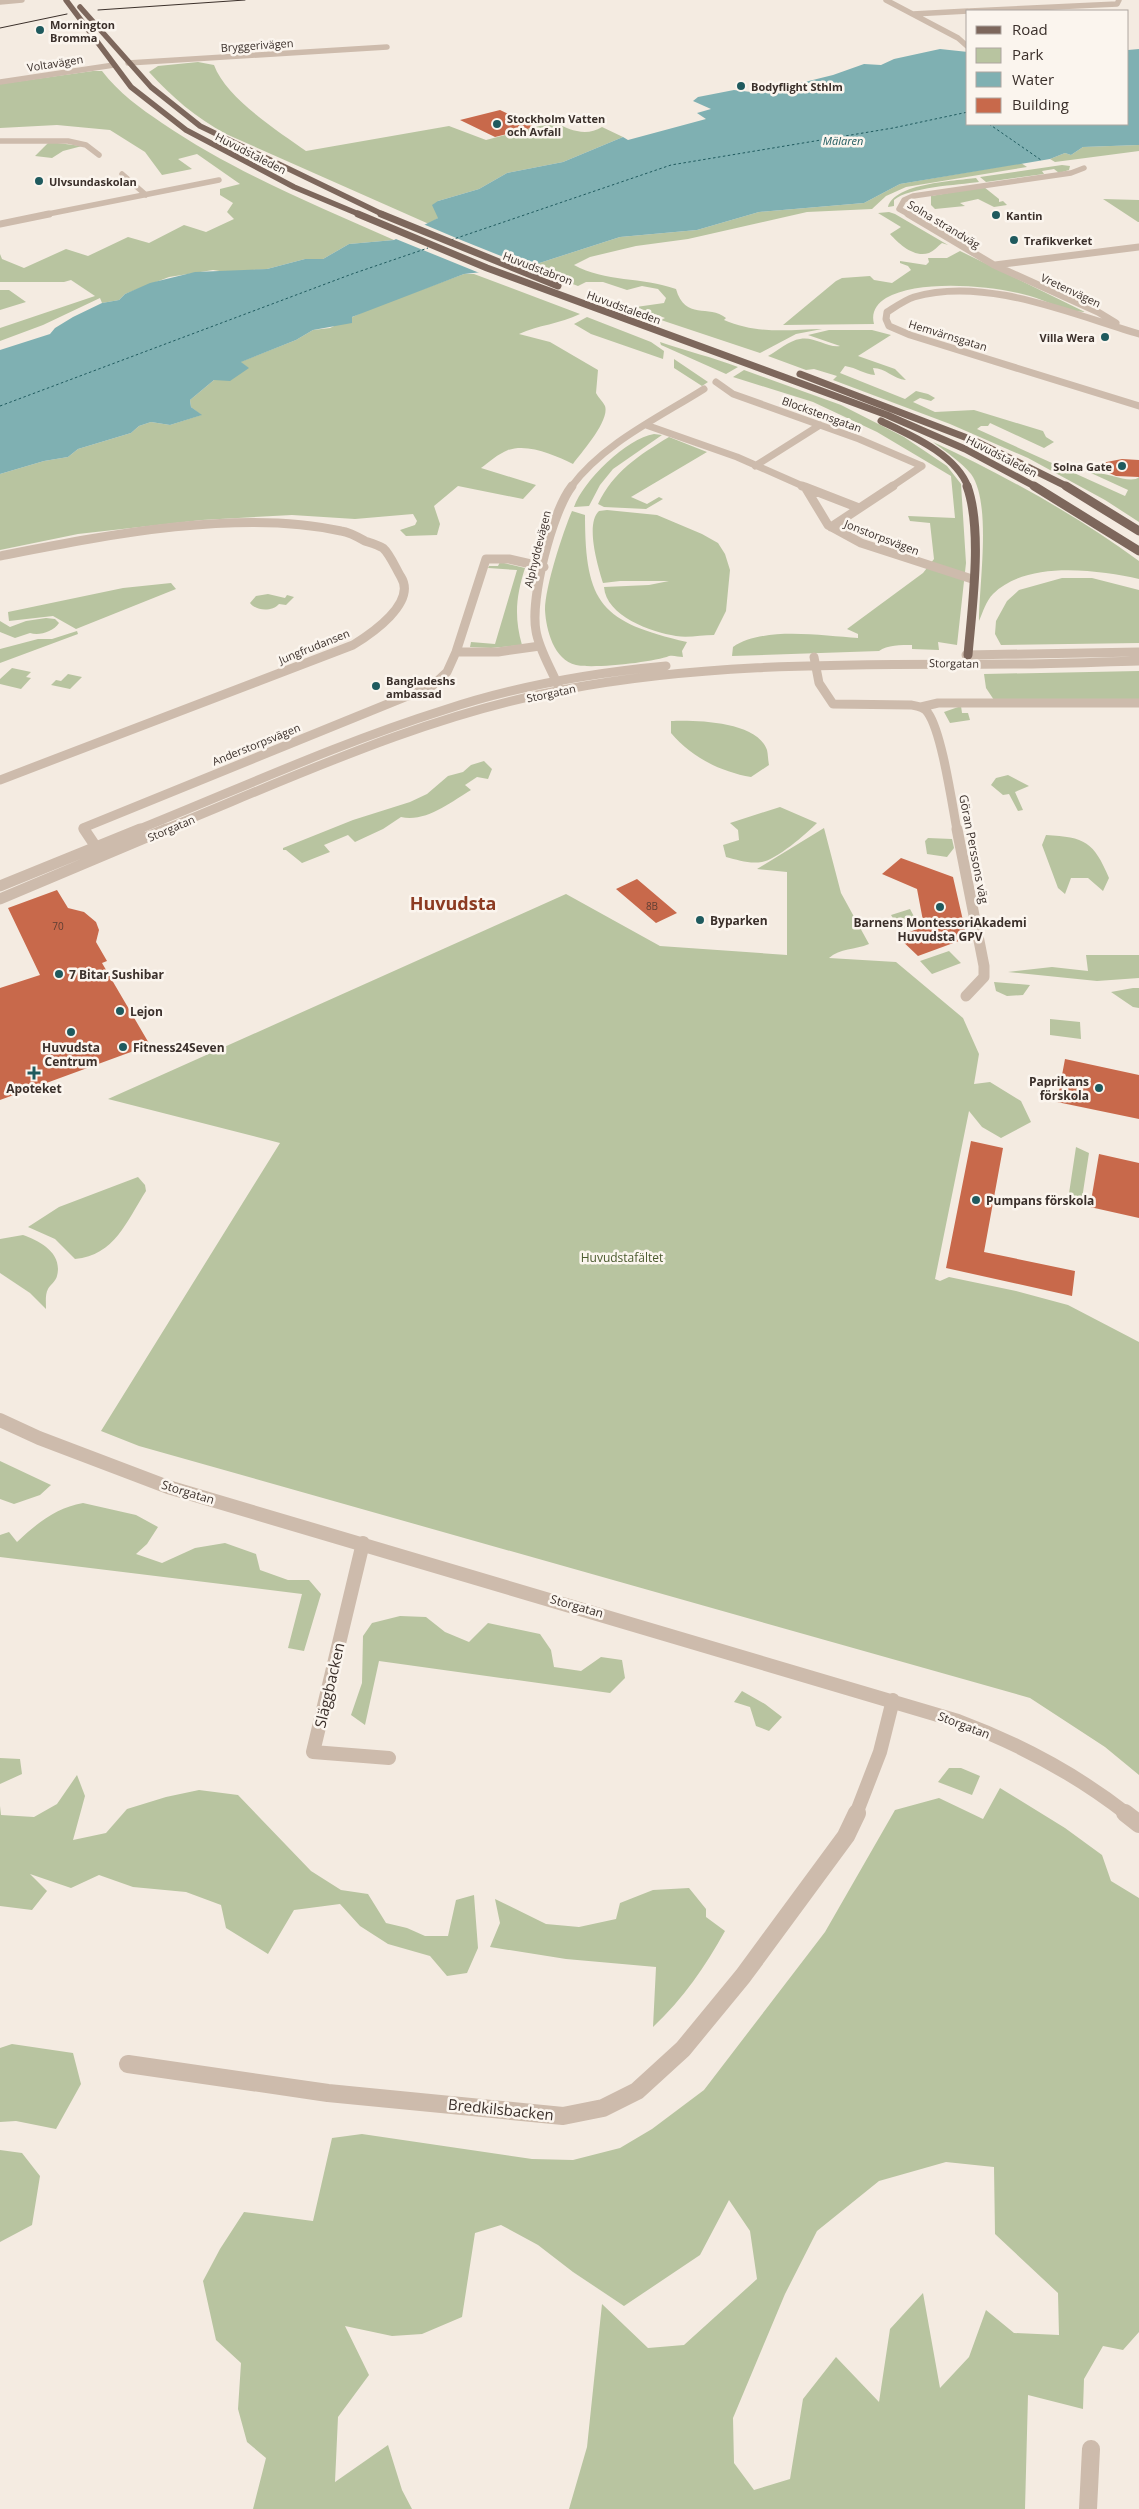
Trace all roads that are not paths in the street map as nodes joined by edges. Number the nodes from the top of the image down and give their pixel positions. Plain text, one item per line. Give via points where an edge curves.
1 (22, 0) edge
2 (66, 0) edge
3 (74, 0) edge
4 (886, 0) edge
5 (1119, 0) edge
6 (0, 2) edge
7 (990, 10) edge
8 (966, 11) edge
9 (912, 14) junction
10 (966, 45) edge
11 (387, 47) dead end
12 (128, 63) junction
13 (114, 65) junction
14 (0, 82) edge
15 (0, 141) edge
16 (99, 155) dead end
17 (1084, 168) dead end
18 (122, 174) dead end
19 (219, 180) dead end
20 (146, 195) junction
21 (0, 224) edge
22 (1139, 247) edge
23 (472, 253) joint
24 (994, 265) junction
25 (625, 313) joint
26 (1126, 331) junction
27 (1139, 334) edge
28 (716, 382) dead end
29 (800, 382) junction
30 (704, 389) dead end
31 (1139, 406) edge
32 (646, 425) junction
33 (820, 425) junction
34 (755, 466) junction
35 (805, 487) junction
36 (859, 508) junction
37 (831, 527) junction
38 (1139, 531) edge
39 (1139, 551) edge
40 (0, 556) edge
41 (544, 567) junction
42 (972, 579) junction
43 (540, 646) junction
44 (456, 652) junction
45 (1139, 652) edge
46 (968, 655) junction
47 (814, 661) junction
48 (1139, 661) edge
49 (555, 681) junction
50 (561, 690) junction
51 (1139, 702) edge
52 (921, 707) junction
53 (0, 780) edge
54 (94, 847) junction
55 (104, 857) junction
56 (0, 886) edge
57 (0, 899) edge
58 (966, 996) dead end
59 (0, 1420) edge
60 (363, 1543) junction
61 (892, 1700) junction
62 (389, 1758) dead end
63 (1139, 1824) edge
64 (128, 2064) dead end
65 (1090, 2449) dead end
66 (1088, 2509) edge

1 - 6 street
2 - 13 main road, Huvudstaleden
3 - 12 main road, Huvudstaleden
4 - 9 street
5 - 7 street via 1117,4
8 - 9 street
9 - 10 street
11 - 12 street, Bryggerivägen
12 - 13 main road
12 - 23 main road, Huvudstaleden via 187,118 312,182
13 - 14 street, Voltavägen
13 - 29 main road, Huvudstaleden via 130,87 186,130 294,187 486,268
15 - 16 street via 68,141 86,144
17 - 24 street, Solna strandväg via 1071,173 937,190 914,195 901,203 900,209
18 - 20 street
19 - 20 street
20 - 21 street
22 - 24 street
23 - 25 main road, Huvudstabron
24 - 26 street, Vretenvägen via 1098,312
25 - 38 main road, Huvudstaleden via 828,384 983,444 1058,482
26 - 27 street, Vretenvägen
26 - 31 street, Hemvärnsgatan via 1017,298 966,291 910,297 887,312 886,319 889,326 910,335
28 - 33 street, Blockstensgatan via 733,394
29 - 39 main road, Huvudstaleden via 965,449 1042,489
29 - 42 main road via 891,426 950,463 965,478 974,507
30 - 32 street, Alphyddevägen
32 - 34 street, Jonstorpsvägen
32 - 41 street, Alphyddevägen via 611,447 583,472 564,496 556,515
33 - 34 street
33 - 36 street, Blockstensgatan via 922,466
34 - 35 street, Jonstorpsvägen
35 - 36 street, Jonstorpsvägen
35 - 37 street, Jonstorpsvägen
36 - 37 street
37 - 42 street, Jonstorpsvägen via 891,554
40 - 53 street, Jungfrudansen via 78,541 202,527 292,523 334,527 365,538 393,559 403,578 397,606 382,626 342,649
41 - 43 street, Alphyddevägen via 534,607
41 - 44 street, Anderstorpsvägen via 519,559 486,560
42 - 46 main road
43 - 44 street via 498,652
43 - 49 street, Alphyddevägen
44 - 54 street, Anderstorpsvägen via 447,672 432,686 83,828
45 - 46 street, Storgatan
46 - 47 street, Storgatan
47 - 48 street, Storgatan
47 - 49 street, Storgatan via 648,667
47 - 50 street, Storgatan via 646,676
47 - 52 street via 824,696 833,704
49 - 50 street, Alphyddevägen
49 - 54 street, Storgatan via 488,696 377,733
50 - 55 street, Storgatan via 491,706 389,740 250,794
51 - 52 street via 938,703
52 - 58 street, Göran Perssons väg via 932,717 945,769 984,966 984,977
54 - 55 street, Anderstorpsvägen
54 - 56 street, Storgatan
55 - 57 street, Storgatan
59 - 60 street, Storgatan via 168,1486
60 - 61 street, Storgatan
60 - 62 street, Släggbacken via 313,1752
61 - 63 street, Storgatan via 978,1729 1058,1768 1116,1805
61 - 64 street, Bredkilsbacken via 880,1752 846,1836 743,1976 683,2049 637,2091 603,2108 562,2116 328,2093
65 - 66 street

